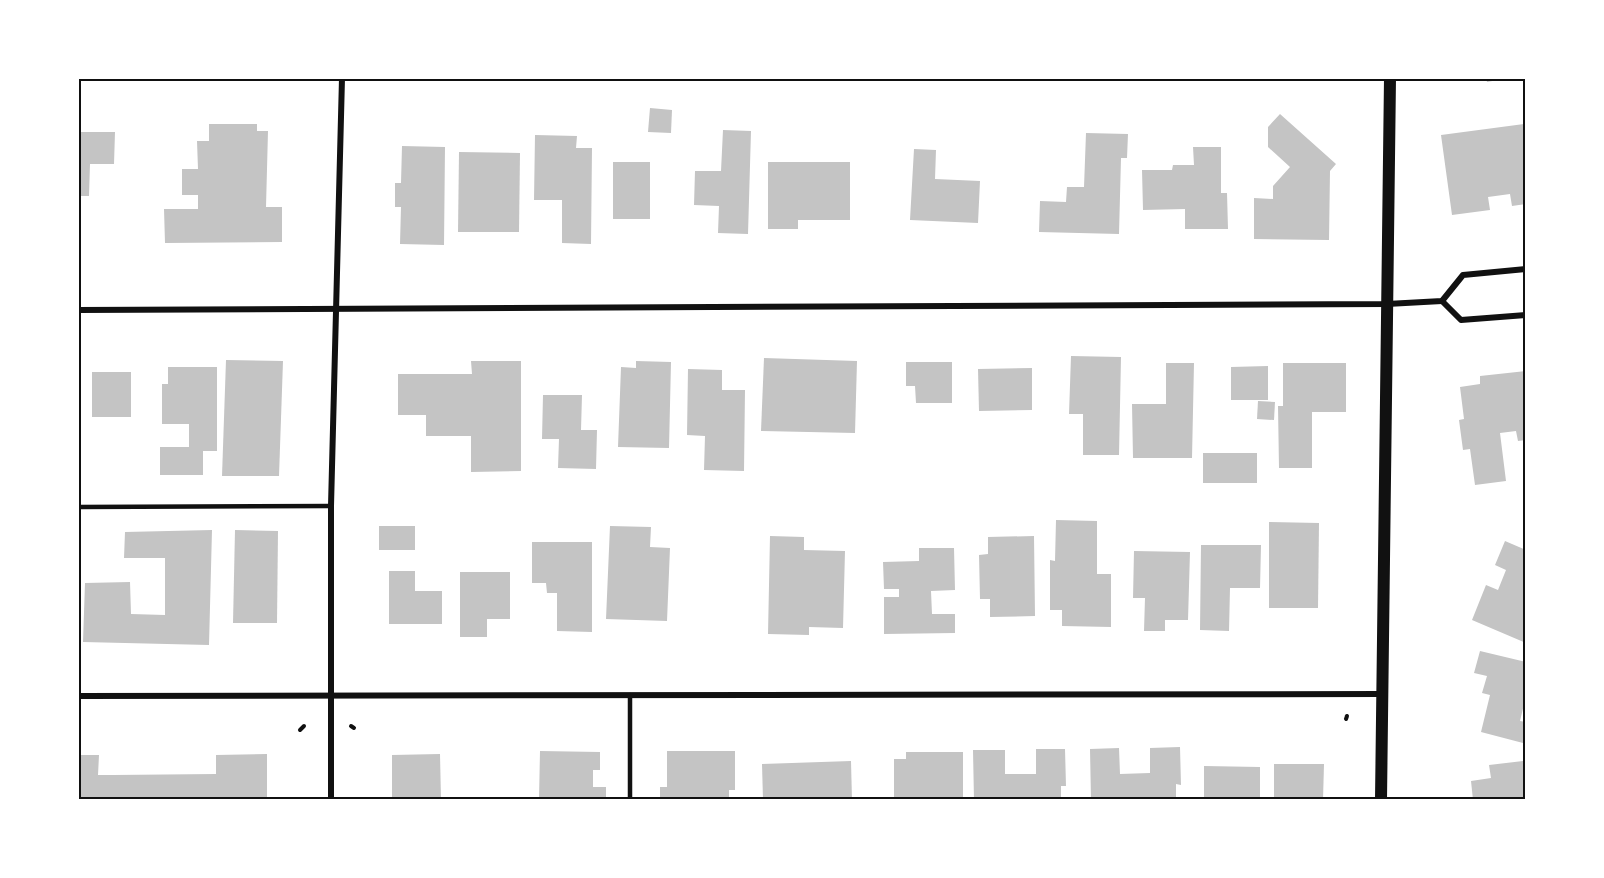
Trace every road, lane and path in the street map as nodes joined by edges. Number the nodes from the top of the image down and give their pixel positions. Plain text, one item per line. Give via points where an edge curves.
1 (342, 78) edge
2 (1390, 78) edge
3 (1526, 269) edge
4 (1442, 301) junction
5 (1388, 304) junction
6 (335, 309) junction
7 (78, 310) edge
8 (1526, 315) edge
9 (331, 506) junction
10 (78, 507) edge
11 (1382, 694) junction
12 (331, 695) junction
13 (630, 695) junction
14 (78, 696) edge
15 (331, 800) edge
16 (630, 800) edge
17 (1381, 800) edge

1 - 6 street
2 - 5 main road
3 - 4 street via 1463,275
4 - 5 street
4 - 8 street via 1461,320
5 - 6 street
5 - 11 main road
6 - 7 street
6 - 9 street
9 - 10 lane
9 - 12 street
11 - 13 street
11 - 17 main road
12 - 13 street
12 - 14 street
12 - 15 street
13 - 16 lane

